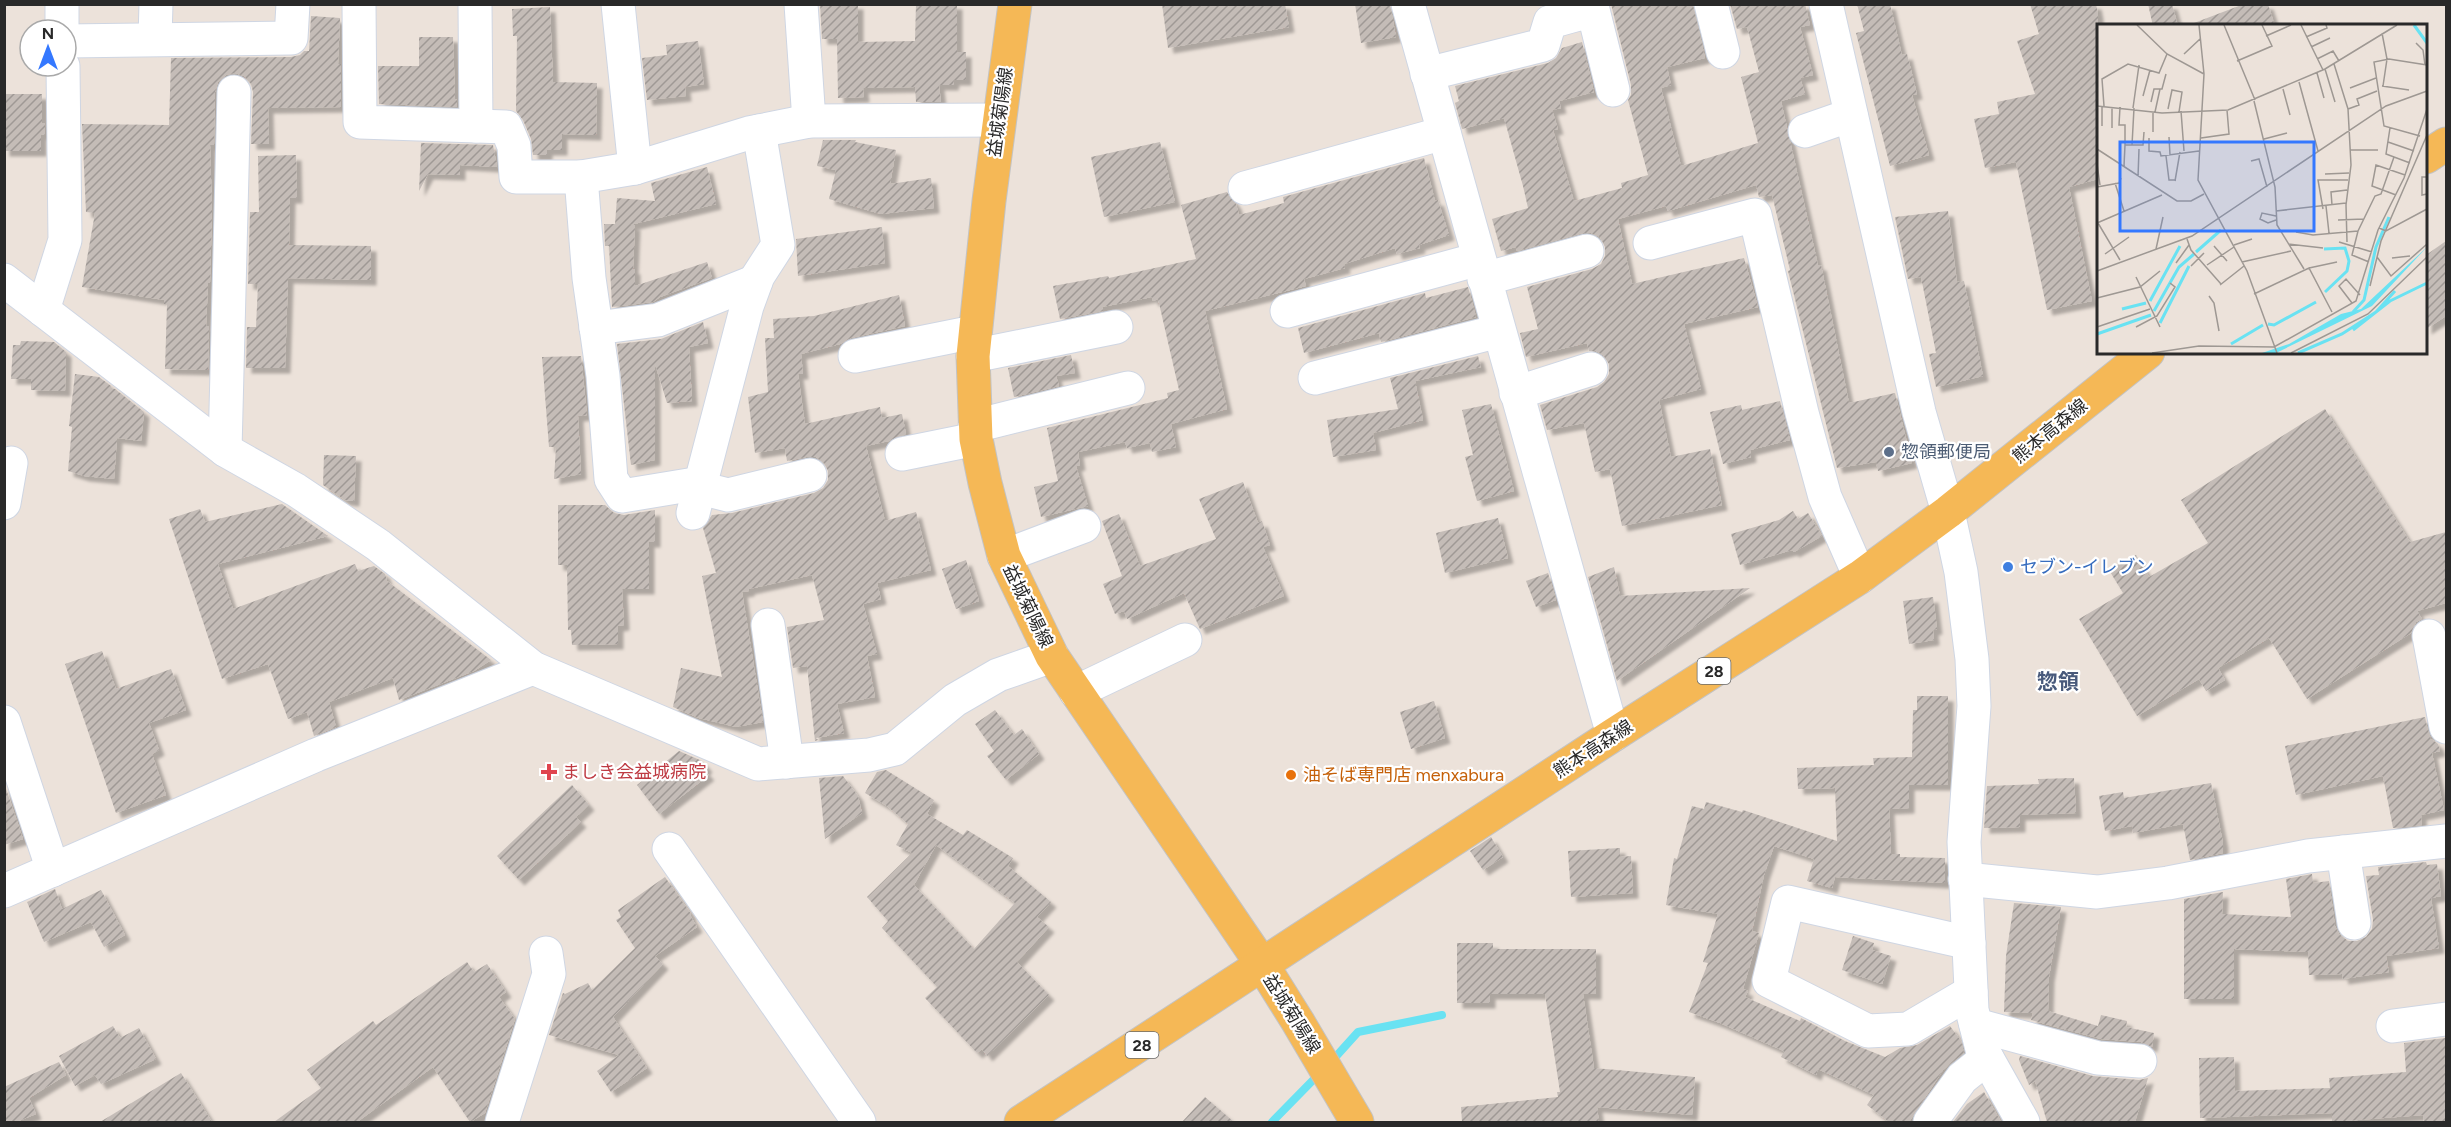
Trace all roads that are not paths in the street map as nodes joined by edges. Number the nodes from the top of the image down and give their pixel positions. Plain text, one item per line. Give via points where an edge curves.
1 (156, 4) edge
2 (293, 4) edge
3 (359, 4) edge
4 (475, 4) edge
5 (618, 4) edge
6 (801, 4) edge
7 (1015, 4) edge
8 (1408, 4) edge
9 (1712, 4) edge
10 (1826, 4) edge
11 (155, 38) junction
12 (78, 41) edge
13 (1723, 52) dead end
14 (1427, 74) junction
15 (63, 78) edge
16 (1613, 90) dead end
17 (234, 92) dead end
18 (1851, 115) junction
19 (999, 120) junction
20 (809, 121) junction
21 (476, 126) junction
22 (759, 131) junction
23 (1805, 131) dead end
24 (1444, 133) junction
25 (2446, 144) edge
26 (2427, 156) edge
27 (635, 168) junction
28 (581, 177) junction
29 (1245, 188) dead end
30 (1650, 243) dead end
31 (1587, 251) dead end
32 (1481, 269) junction
33 (4, 280) edge
34 (756, 281) junction
35 (44, 310) junction
36 (1287, 311) dead end
37 (1116, 327) dead end
38 (596, 328) junction
39 (1498, 331) junction
40 (974, 344) junction
41 (2146, 354) edge
42 (855, 356) dead end
43 (1591, 369) dead end
44 (1315, 378) dead end
45 (1128, 388) dead end
46 (1516, 393) junction
47 (976, 433) junction
48 (225, 450) junction
49 (902, 454) dead end
50 (11, 463) dead end
51 (810, 475) dead end
52 (698, 494) junction
53 (4, 503) edge
54 (1948, 512) junction
55 (1084, 526) dead end
56 (1004, 556) junction
57 (1860, 577) junction
58 (768, 625) dead end
59 (2429, 636) dead end
60 (1185, 640) dead end
61 (1052, 656) junction
62 (533, 668) junction
63 (1076, 692) junction
64 (4, 722) edge
65 (2446, 727) edge
66 (1613, 735) junction
67 (787, 762) junction
68 (2446, 841) edge
69 (669, 849) dead end
70 (2343, 852) junction
71 (53, 870) junction
72 (1965, 879) junction
73 (4, 891) edge
74 (2354, 923) dead end
75 (1969, 943) junction
76 (546, 953) dead end
77 (1263, 966) junction
78 (1971, 992) junction
79 (2446, 1019) edge
80 (1976, 1025) junction
81 (2392, 1026) dead end
82 (1987, 1058) junction
83 (2140, 1061) dead end
84 (502, 1122) edge
85 (859, 1122) edge
86 (1021, 1122) edge
87 (1357, 1122) edge
88 (1930, 1122) edge
89 (2023, 1122) edge

1 - 11 street
2 - 11 street via 291,38
3 - 21 street via 360,122
4 - 21 street
5 - 27 street
6 - 20 street
7 - 19 main road, 益城菊陽線
8 - 14 street
9 - 13 street
10 - 18 street
11 - 12 street
14 - 16 street via 1543,45 1550,22 1593,10
14 - 24 street
15 - 35 street via 65,240
17 - 48 street
18 - 23 street
18 - 54 street via 1919,412
19 - 20 street
19 - 40 main road, 益城菊陽線
20 - 22 street
21 - 28 street via 506,127 514,146 516,177
22 - 27 street
22 - 34 street via 778,245
24 - 29 street
24 - 32 street
25 - 26 main road
27 - 28 street
28 - 38 street
30 - 57 street via 1755,215 1824,497
31 - 32 street
32 - 36 street
32 - 39 street
33 - 35 street
34 - 38 street via 658,320
34 - 52 street
35 - 48 street
37 - 40 street
38 - 52 street via 611,479 622,496
39 - 44 street
39 - 46 street
40 - 42 street
40 - 47 main road, 益城菊陽線
41 - 54 main road, 熊本高森線 / 28
43 - 46 street
45 - 47 street
46 - 66 street
47 - 49 street
47 - 56 main road, 益城菊陽線
48 - 62 street via 296,490 378,545
50 - 53 street
51 - 52 street via 728,495
54 - 57 main road, 熊本高森線 / 28
54 - 72 street via 1961,572 1972,659 1974,706
55 - 56 street
56 - 61 main road, 益城菊陽線
57 - 66 main road, 熊本高森線 / 28
58 - 67 street
59 - 65 street
60 - 63 street
61 - 63 main road, 益城菊陽線
61 - 67 street via 998,675 955,700 895,749
62 - 67 street via 758,764
62 - 71 street via 316,755
63 - 77 main road, 益城菊陽線
64 - 71 street
66 - 77 main road, 熊本高森線 / 28
68 - 70 street
69 - 85 street
70 - 72 street via 2097,892
70 - 74 street
71 - 73 street
72 - 75 street
75 - 78 street
75 - 78 street via 1788,902 1769,981 1868,1031 1908,1029
76 - 84 street via 549,974
77 - 86 main road, 熊本高森線 / 28
77 - 87 main road, 益城菊陽線
78 - 80 street
79 - 81 street
80 - 82 street
80 - 83 street via 2098,1058
82 - 88 street via 1962,1077
82 - 89 street

